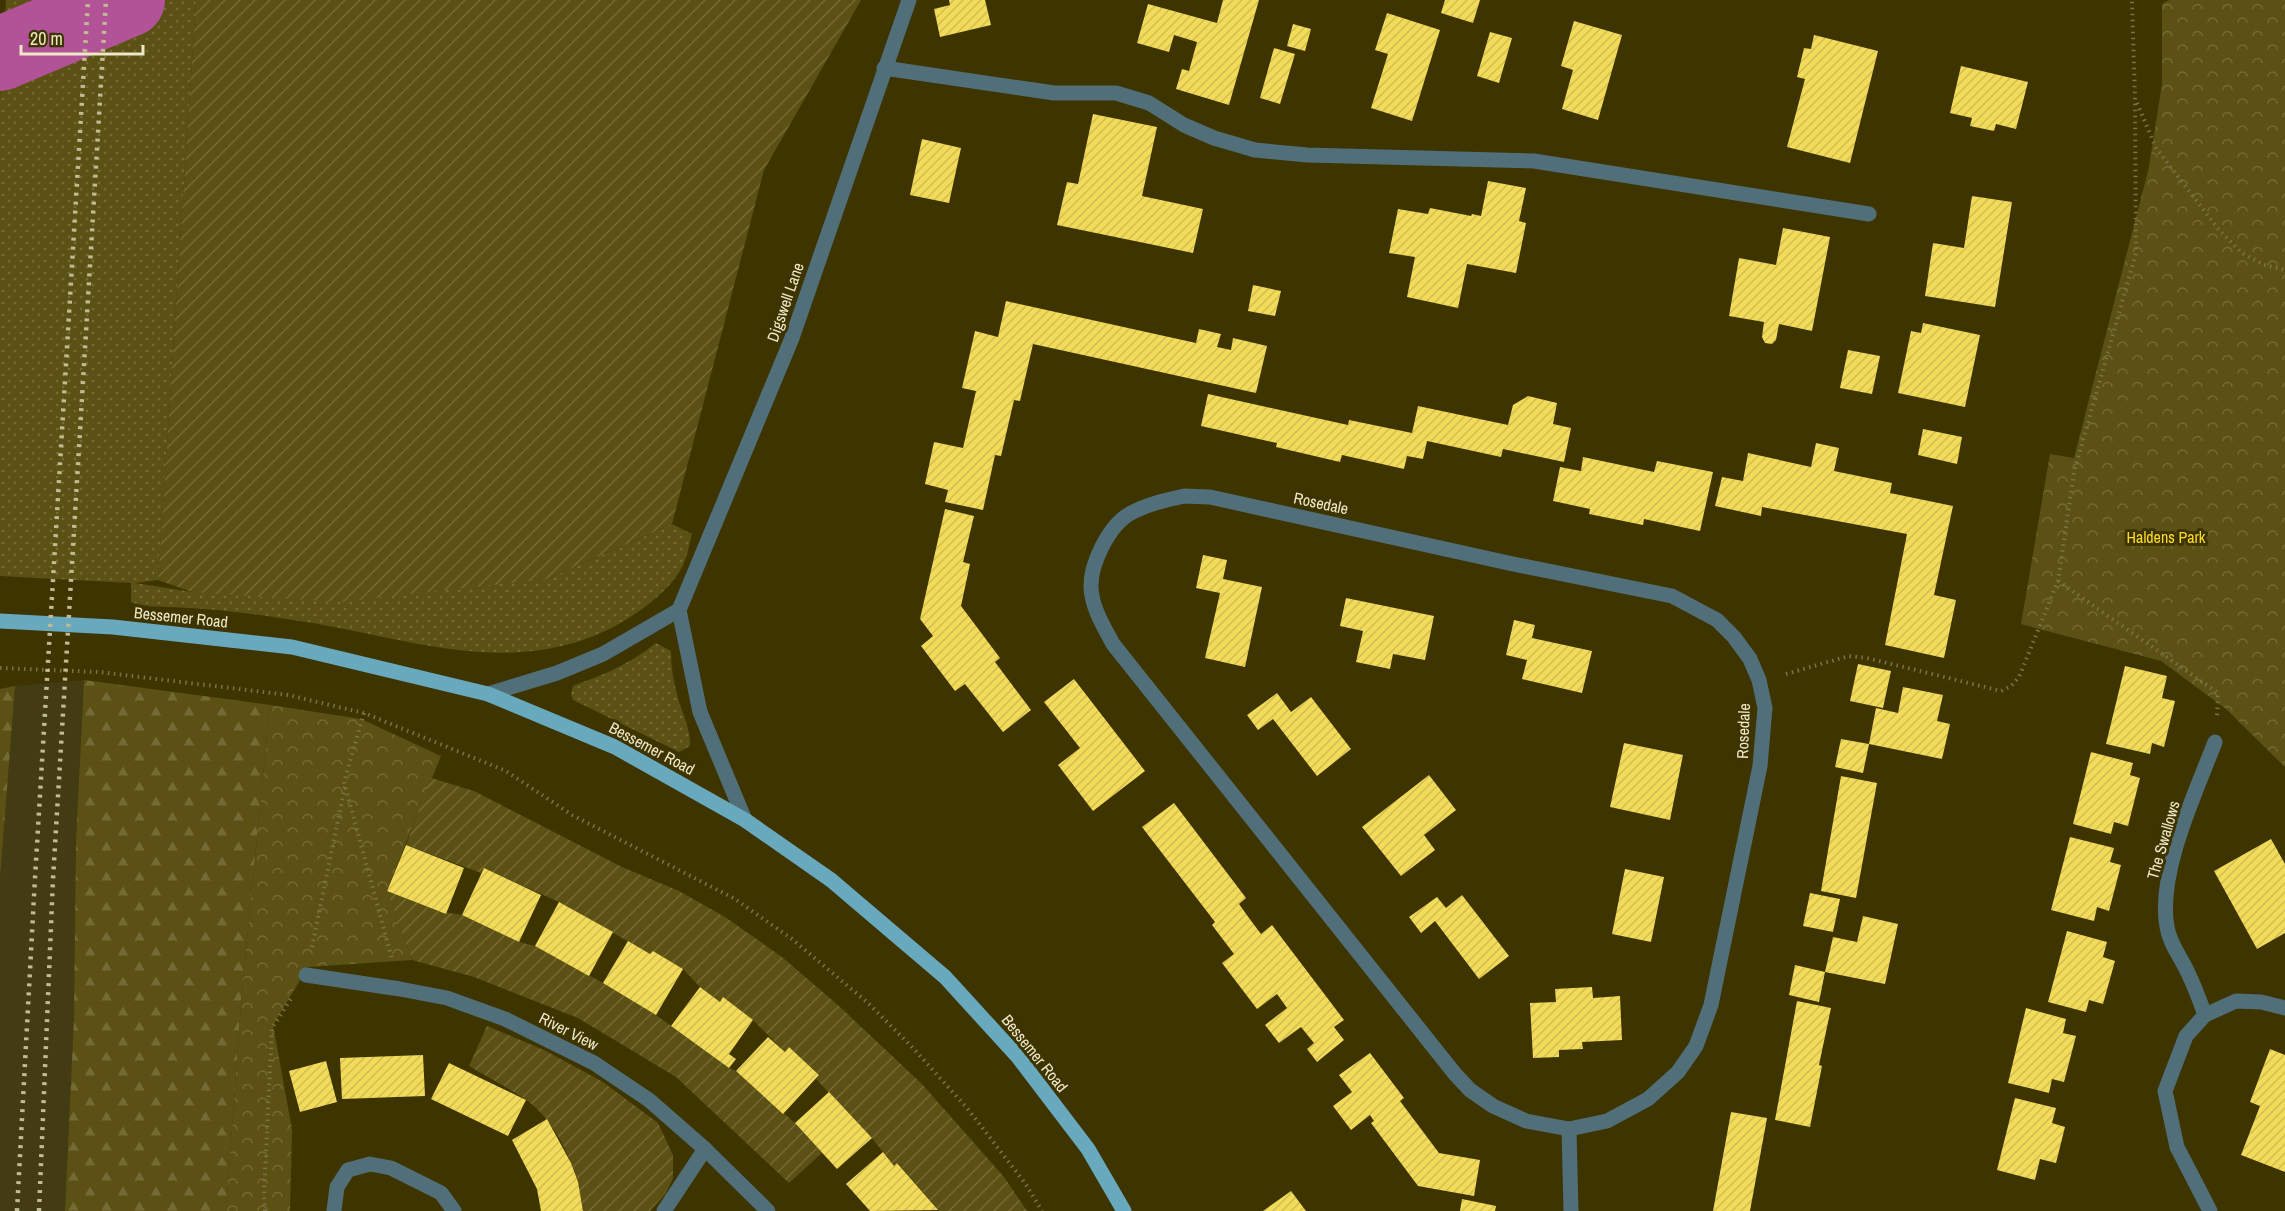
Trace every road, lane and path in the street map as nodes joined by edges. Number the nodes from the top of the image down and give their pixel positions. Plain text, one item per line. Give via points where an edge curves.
1 (909, 0) edge
2 (2132, 0) edge
3 (884, 68) junction
4 (2135, 99) junction
5 (1869, 214) dead end
6 (2285, 270) edge
7 (2058, 581) junction
8 (679, 610) junction
9 (0, 621) edge
10 (0, 668) edge
11 (1759, 680) junction
12 (488, 694) junction
13 (364, 713) junction
14 (2215, 742) joint
15 (745, 820) junction
16 (306, 975) dead end
17 (400, 989) junction
18 (2285, 1008) edge
19 (2205, 1015) junction
20 (1569, 1129) junction
21 (705, 1149) junction
22 (334, 1211) edge
23 (454, 1211) edge
24 (664, 1211) edge
25 (768, 1211) edge
26 (1042, 1211) edge
27 (1124, 1211) edge
28 (1571, 1211) edge
29 (2210, 1211) edge

1 - 3 street, Digswell Lane
2 - 4 path
3 - 5 street via 1044,92 1116,93 1149,103 1214,138 1255,150 1307,156 1534,162
3 - 8 street, Digswell Lane via 792,338
4 - 6 path via 2156,148 2219,230 2250,257
4 - 7 path via 2136,253 2074,472
7 - 11 path via 2019,677 2001,691 1848,656
7 - 14 path via 2218,693
8 - 12 street via 603,654
8 - 15 street via 700,712
9 - 12 main road, Bessemer Road via 113,627 292,647
10 - 13 path via 99,672 264,692
11 - 20 street, Rosedale via 1765,708 1760,766 1711,1005 1696,1046 1678,1072 1648,1099 1607,1121
11 - 20 street, Rosedale via 1750,659 1717,620 1672,596 1210,497 1184,496 1129,514 1108,536 1095,562 1091,588 1099,618 1113,644 1455,1074 1493,1106 1526,1122
12 - 15 main road, Bessemer Road via 615,747
13 - 17 path via 344,782
13 - 26 path via 506,771 572,815 735,899 792,939 868,1003 913,1048 967,1108
14 - 19 street, The Swallows via 2178,841 2167,890 2167,926 2172,946
15 - 27 main road, Bessemer Road via 831,880 945,977 1018,1057 1088,1149
16 - 17 street, River View
17 - 21 street, River View via 447,998 504,1019 594,1063 649,1100
18 - 19 street via 2236,1001
19 - 29 street via 2186,1036 2165,1091 2177,1147
20 - 28 street
21 - 24 street
21 - 25 street, River View
22 - 23 street via 337,1187 348,1170 370,1164 391,1168 441,1193

